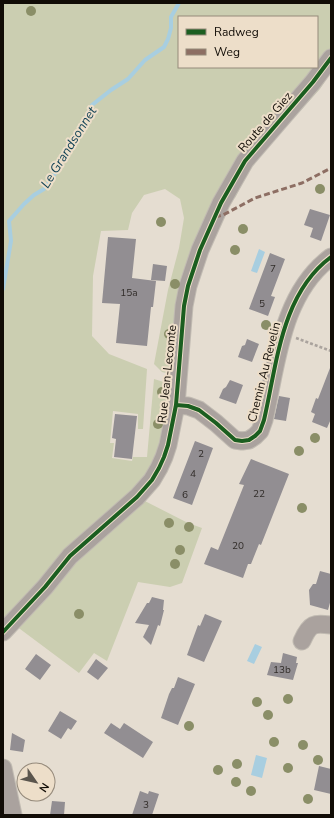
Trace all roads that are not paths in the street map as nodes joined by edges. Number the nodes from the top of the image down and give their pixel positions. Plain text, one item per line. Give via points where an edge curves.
1 (331, 58) edge
2 (221, 203) joint
3 (331, 257) edge
4 (176, 405) junction
5 (331, 625) edge
6 (3, 632) edge
7 (302, 640) dead end
8 (3, 768) edge
9 (13, 815) edge

1 - 2 street, Route de Giez via 251,152
2 - 4 street, Rue Jean-Lecomte via 200,250 188,286
3 - 4 street, Chemin Au Revelin via 315,272 288,316 264,420 255,436 242,442 235,440 199,410
4 - 6 street, Rue Jean-Lecomte via 164,457 152,480 137,497 70,556
5 - 7 street via 312,625
8 - 9 street

